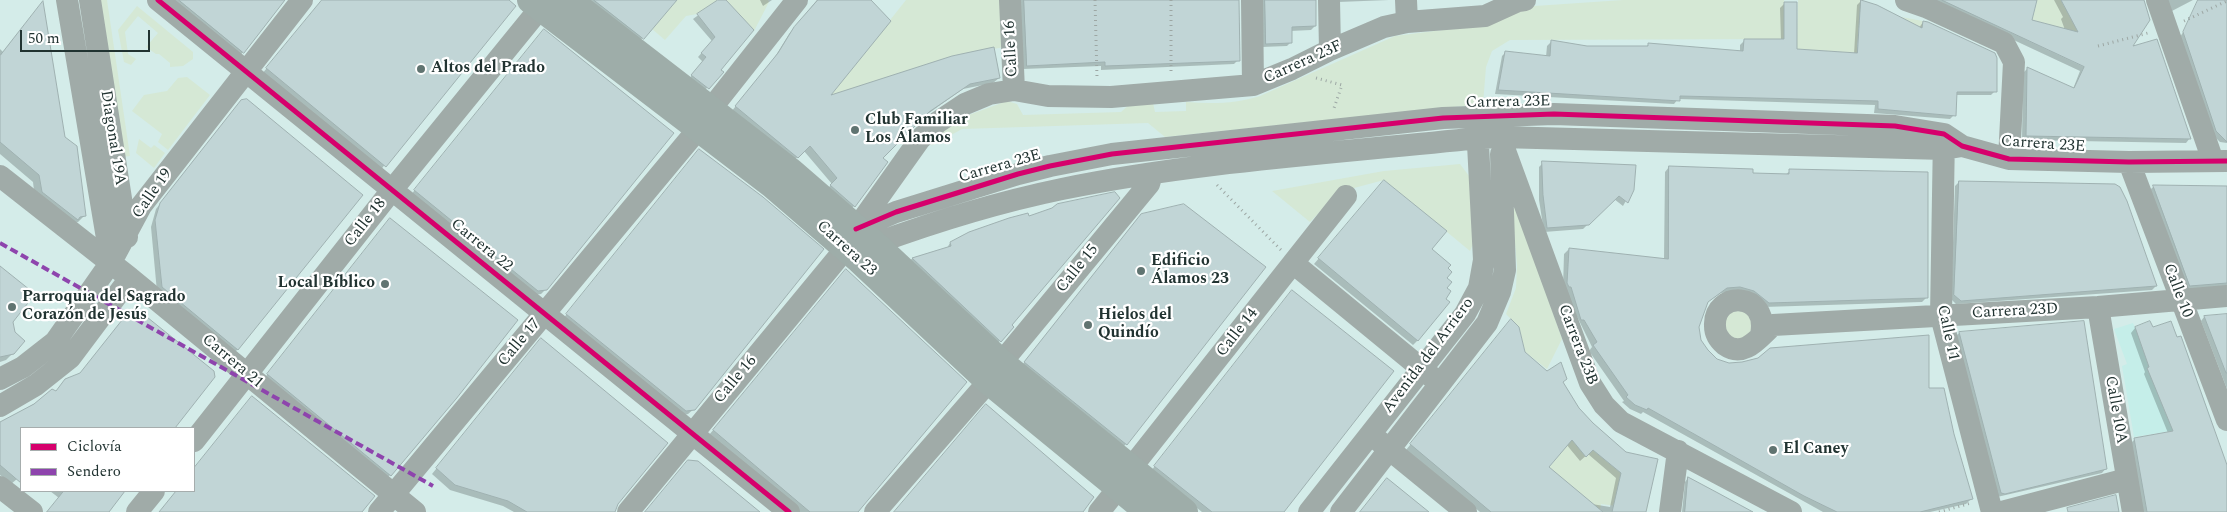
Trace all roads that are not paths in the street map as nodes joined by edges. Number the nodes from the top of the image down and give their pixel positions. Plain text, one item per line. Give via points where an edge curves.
1 (67, 0) edge
2 (90, 0) edge
3 (158, 0) edge
4 (302, 0) edge
5 (568, 0) edge
6 (797, 0) edge
7 (1010, 0) edge
8 (1252, 0) edge
9 (1329, 0) edge
10 (1406, 0) edge
11 (1525, 0) edge
12 (1906, 0) edge
13 (2157, 0) edge
14 (536, 4) edge
15 (1407, 22) junction
16 (1330, 50) junction
17 (246, 71) junction
18 (1253, 84) junction
19 (1014, 90) junction
20 (704, 119) junction
21 (1500, 126) junction
22 (1477, 127) junction
23 (1950, 143) junction
24 (2009, 159) junction
25 (2220, 161) edge
26 (2129, 162) junction
27 (1152, 174) junction
28 (0, 176) edge
29 (392, 190) junction
30 (1346, 196) dead end
31 (127, 233) junction
32 (859, 240) junction
33 (110, 262) junction
34 (1293, 263) junction
35 (130, 278) junction
36 (2227, 296) edge
37 (2180, 299) junction
38 (2098, 307) junction
39 (544, 314) junction
40 (1465, 314) junction
41 (1941, 316) junction
42 (1487, 323) junction
43 (1765, 325) dead end
44 (1422, 369) junction
45 (995, 372) junction
46 (247, 375) junction
47 (0, 379) edge
48 (1440, 383) junction
49 (0, 406) edge
50 (2227, 420) edge
51 (692, 433) junction
52 (1370, 434) junction
53 (195, 440) edge
54 (1389, 450) junction
55 (1678, 451) junction
56 (1125, 478) junction
57 (2127, 479) junction
58 (0, 487) edge
59 (153, 492) edge
60 (386, 503) edge
61 (1994, 507) edge
62 (32, 512) edge
63 (137, 512) edge
64 (415, 512) edge
65 (628, 512) edge
66 (789, 512) edge
67 (875, 512) edge
68 (1099, 512) edge
69 (1149, 512) edge
70 (1184, 512) edge
71 (1309, 512) edge
72 (1341, 512) edge
73 (1466, 512) edge
74 (1670, 512) edge
75 (1791, 512) edge
76 (2133, 512) edge

1 - 33 street, Diagonal 19A
2 - 31 street, Diagonal 19A
3 - 17 street, Carrera 22
4 - 17 street, Calle 19
5 - 20 main road, Carrera 23
6 - 20 street, Calle 17
7 - 19 street, Calle 16
8 - 18 street
9 - 16 street
10 - 15 street
11 - 15 street, Carrera 23F via 1485,16
12 - 24 street via 2004,43 2014,62
13 - 25 street
14 - 20 main road, Carrera 23
14 - 29 street, Calle 18
15 - 16 street, Carrera 23F
16 - 18 street, Carrera 23F
17 - 29 street, Carrera 22
17 - 31 street, Calle 19 via 141,206
18 - 19 street, Carrera 23F via 1097,97 1048,96
19 - 32 street, Calle 16 via 989,94 965,104 920,139
20 - 32 main road, Carrera 23 via 774,185
20 - 39 street, Calle 17
21 - 22 street, Carrera 23E
21 - 23 street, Carrera 23E via 1554,114 1895,126
21 - 42 street, Avenida del Arriero via 1504,270 1500,292
21 - 55 street, Carrera 23B via 1590,383 1621,422
22 - 27 street, Carrera 23E
22 - 32 street, Carrera 23E via 1333,130 1112,154 1050,166 896,212
22 - 40 street, Avenida del Arriero via 1484,260 1479,288
23 - 24 street, Carrera 23E
23 - 41 street, Calle 11
24 - 26 street, Carrera 23E
25 - 26 street, Carrera 23E
26 - 37 street, Calle 10
27 - 32 street, Carrera 23E via 1060,189 924,227
27 - 45 street, Calle 15 via 1149,184
28 - 33 street, Carrera 21
29 - 39 street, Carrera 22
29 - 46 street, Calle 18
30 - 34 street, Calle 14
31 - 33 street, Calle 19
31 - 35 street, Diagonal 19A
32 - 45 main road, Carrera 23
32 - 51 street, Calle 16
33 - 35 street, Carrera 21
33 - 47 street, Calle 19 via 55,342 23,367
34 - 44 street
34 - 56 street, Calle 14
35 - 46 street, Carrera 21
35 - 49 street via 70,358 36,385
36 - 37 street, Carrera 23D
37 - 38 street, Carrera 23D
37 - 50 street, Calle 10
38 - 41 street, Carrera 23D
38 - 57 street, Calle 10A
39 - 51 street, Carrera 22
39 - 60 street, Calle 17
40 - 42 street
40 - 44 street, Avenida del Arriero
41 - 43 street, Carrera 23D
41 - 61 street, Calle 11
42 - 48 street, Avenida del Arriero
44 - 48 street
44 - 52 street, Avenida del Arriero
45 - 56 main road, Carrera 23
45 - 67 street, Calle 15
46 - 53 street, Calle 18
46 - 60 street, Carrera 21
48 - 54 street, Avenida del Arriero
51 - 65 street, Calle 16
51 - 66 street, Carrera 22
52 - 54 street
52 - 71 street, Avenida del Arriero
54 - 72 street, Avenida del Arriero
54 - 73 street
55 - 74 street
55 - 75 street, Carrera 23B
56 - 68 street, Calle 14
56 - 69 main road, Carrera 23
56 - 70 main road, Carrera 23
57 - 61 street
57 - 76 street, Calle 10A
58 - 62 street
59 - 63 street
60 - 64 street, Carrera 21

